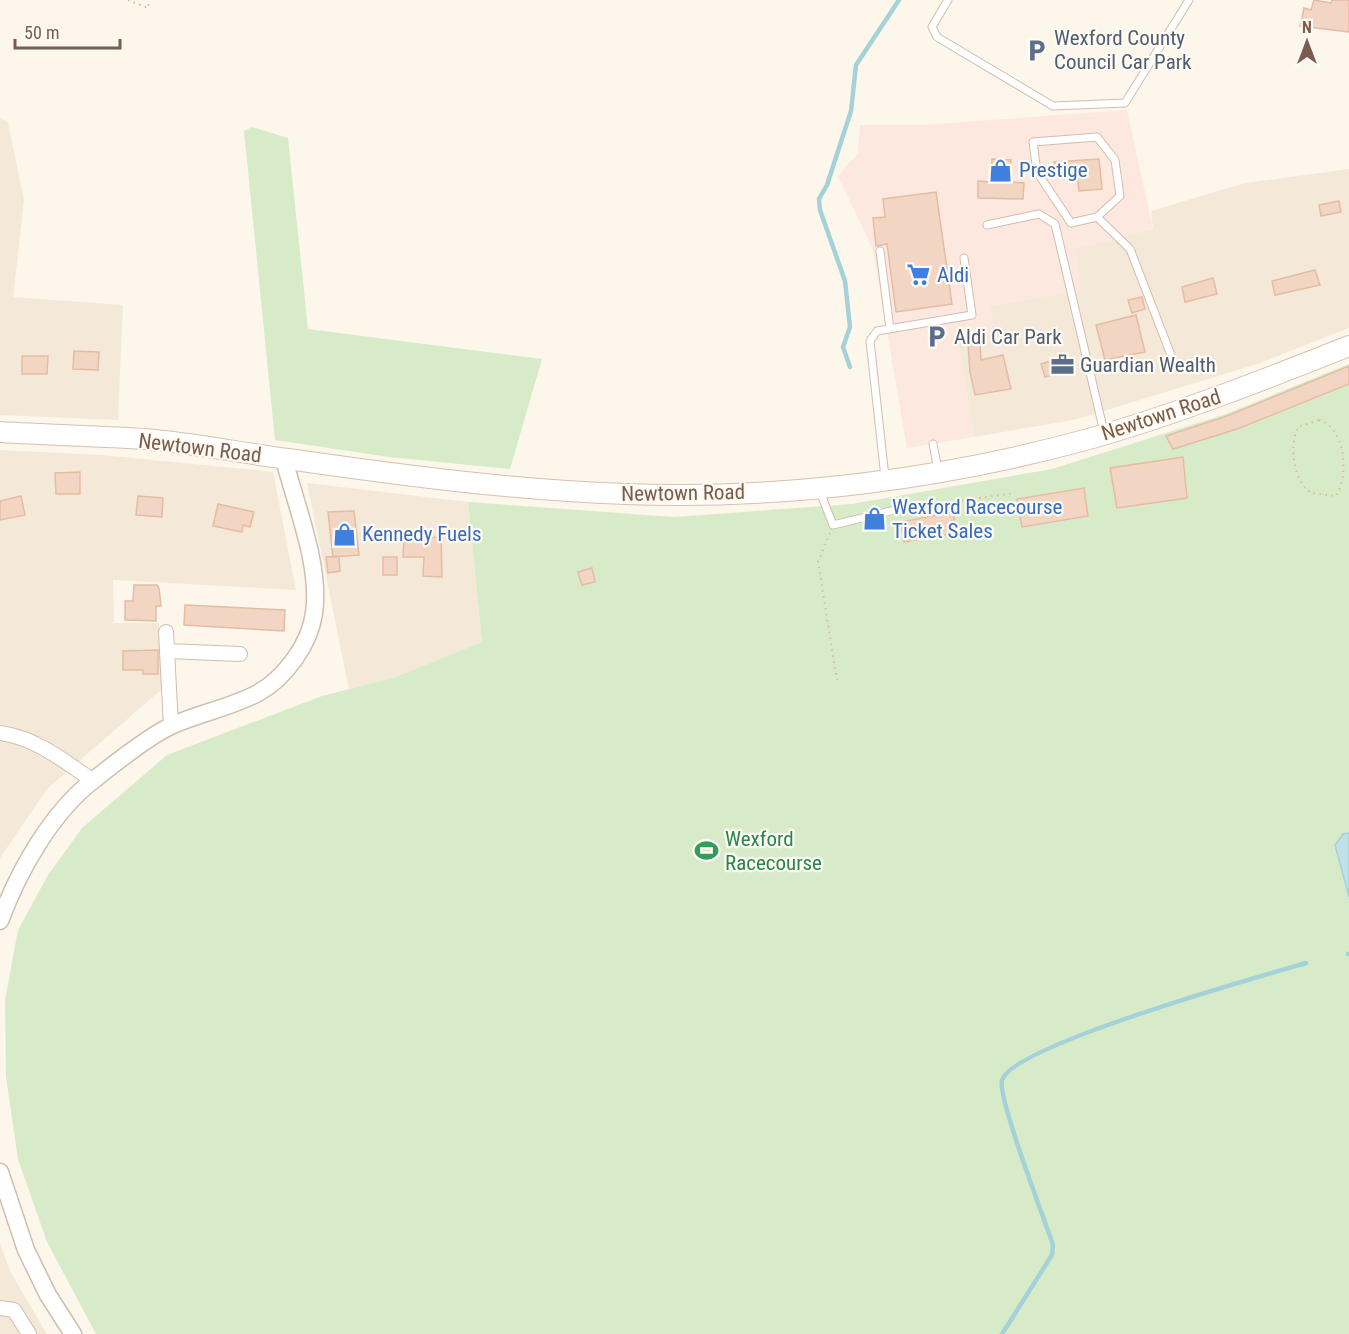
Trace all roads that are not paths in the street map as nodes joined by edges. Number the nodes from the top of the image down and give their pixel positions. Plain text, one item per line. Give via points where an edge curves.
1 (948, 0) edge
2 (1189, 0) edge
3 (1097, 217) junction
4 (987, 225) dead end
5 (880, 251) dead end
6 (964, 258) dead end
7 (891, 329) junction
8 (1349, 346) edge
9 (1171, 355) dead end
10 (0, 432) edge
11 (1105, 434) junction
12 (933, 444) dead end
13 (285, 459) junction
14 (938, 473) junction
15 (885, 480) junction
16 (818, 487) junction
17 (899, 509) road end
18 (166, 632) dead end
19 (167, 651) junction
20 (240, 654) dead end
21 (171, 726) junction
22 (0, 733) edge
23 (93, 781) junction
24 (0, 921) edge
25 (0, 1172) edge
26 (0, 1308) edge
27 (29, 1334) edge
28 (73, 1334) edge

1 - 2 lane via 932,27 937,37 1053,106 1125,103
3 - 3 lane via 1071,223 1037,172 1033,142 1097,137 1114,160 1120,196
3 - 9 lane via 1130,249
4 - 11 lane via 1039,214 1055,224
5 - 7 lane
6 - 7 lane via 972,315
7 - 15 lane via 877,331 869,348
8 - 11 main road, Newtown Road via 1230,393
10 - 13 main road, Newtown Road via 147,439
11 - 14 main road, Newtown Road
12 - 14 lane
13 - 16 main road, Newtown Road via 452,482 628,495
13 - 21 street via 316,583 314,616 304,644 285,670 259,693
14 - 15 main road, Newtown Road
15 - 16 main road, Newtown Road
16 - 17 lane via 833,525
18 - 19 street
19 - 20 street
19 - 21 street
21 - 23 street
22 - 23 street via 44,747
23 - 24 street via 29,857
25 - 28 street via 26,1250
26 - 27 street via 14,1310

